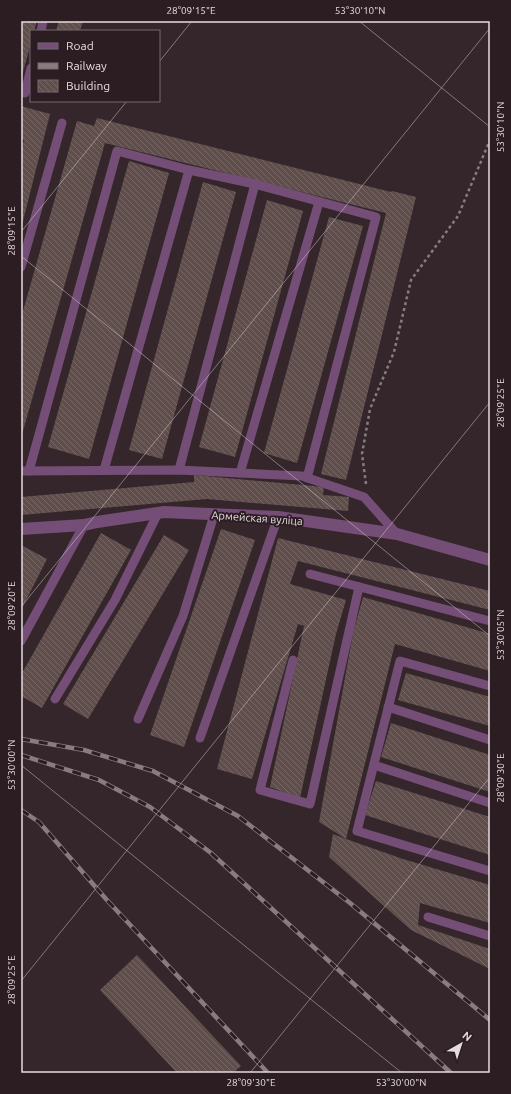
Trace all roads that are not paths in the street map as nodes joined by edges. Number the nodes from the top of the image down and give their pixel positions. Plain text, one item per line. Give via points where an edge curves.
1 (30, 72) edge
2 (21, 92) edge
3 (62, 123) dead end
4 (189, 170) junction
5 (255, 184) junction
6 (319, 202) junction
7 (21, 267) edge
8 (104, 470) junction
9 (179, 470) junction
10 (25, 471) edge
11 (240, 473) junction
12 (307, 478) junction
13 (158, 513) junction
14 (214, 515) junction
15 (278, 517) junction
16 (84, 525) junction
17 (21, 529) edge
18 (397, 534) junction
19 (490, 560) edge
20 (310, 574) dead end
21 (359, 587) junction
22 (490, 621) edge
23 (21, 641) edge
24 (293, 660) dead end
25 (490, 686) edge
26 (55, 699) dead end
27 (388, 707) junction
28 (138, 719) dead end
29 (200, 738) dead end
30 (490, 740) edge
31 (374, 765) junction
32 (490, 803) edge
33 (490, 871) edge
34 (428, 917) dead end
35 (490, 936) edge

1 - 2 lane via 25,93
3 - 7 lane
4 - 5 lane
4 - 8 lane
4 - 10 lane via 117,151
5 - 6 lane
5 - 9 lane
6 - 11 lane
6 - 12 lane via 376,217
8 - 9 lane
8 - 10 lane
9 - 11 lane
11 - 12 lane
12 - 18 lane via 364,497
13 - 14 street, Армейская вуліца
13 - 16 street, Армейская вуліца
13 - 26 lane via 115,600
14 - 15 street, Армейская вуліца
14 - 28 lane via 183,616
15 - 18 street, Армейская вуліца
15 - 29 lane
16 - 17 street, Армейская вуліца
16 - 23 lane
18 - 19 street, Армейская вуліца
20 - 21 lane
21 - 22 lane
21 - 24 lane via 310,804 260,790
25 - 27 lane via 400,661
27 - 30 lane
27 - 31 lane
31 - 32 lane
31 - 33 lane via 357,831
34 - 35 lane

